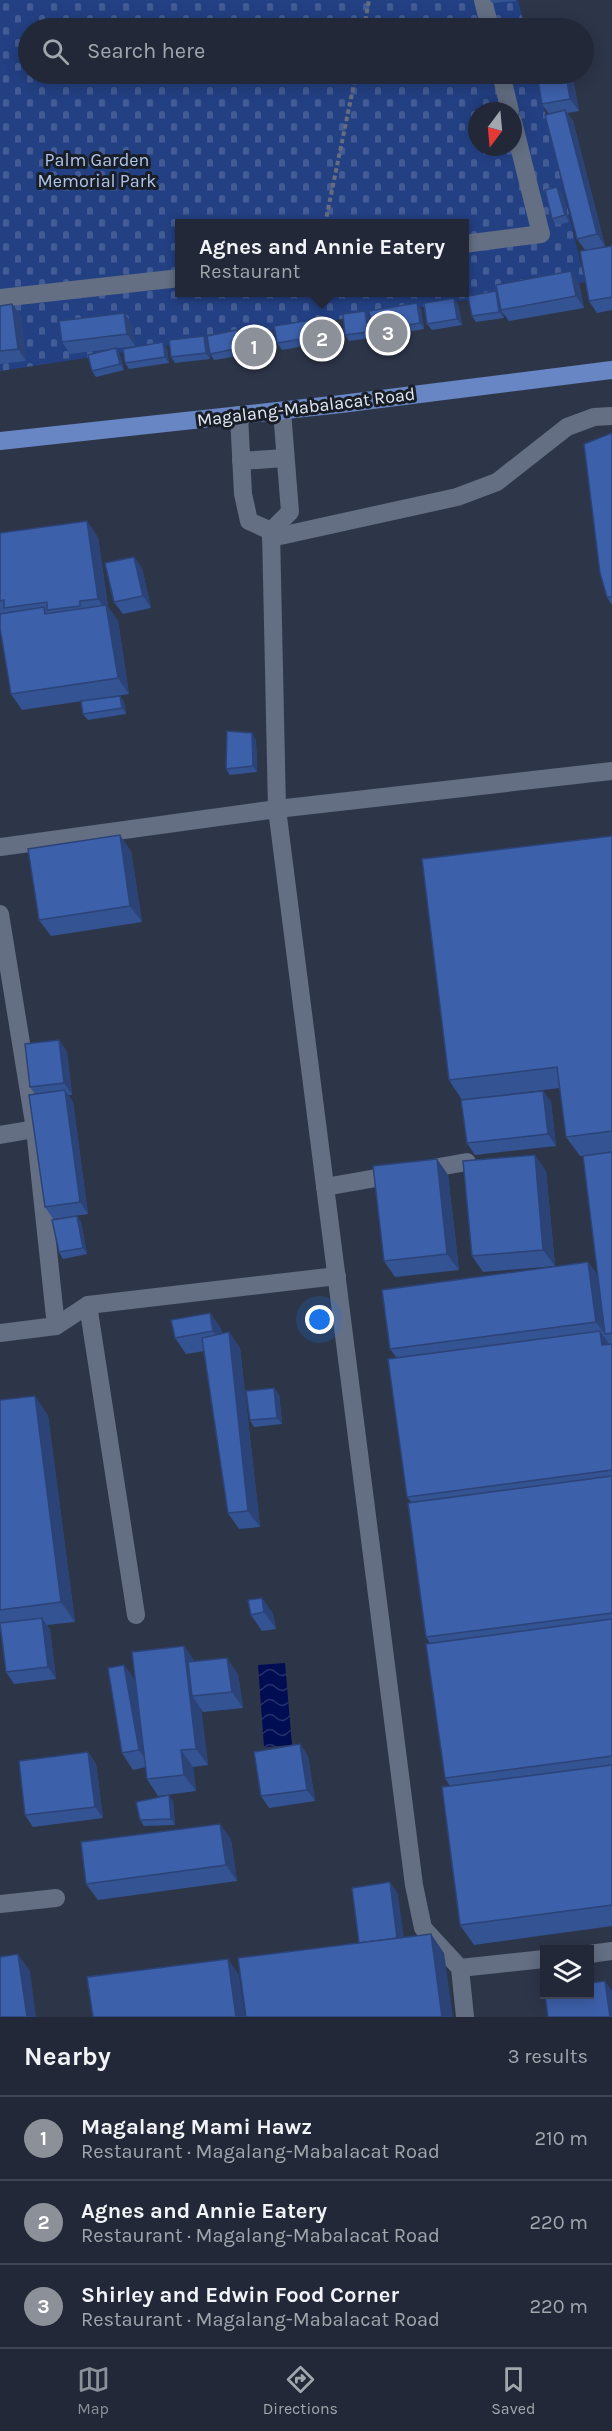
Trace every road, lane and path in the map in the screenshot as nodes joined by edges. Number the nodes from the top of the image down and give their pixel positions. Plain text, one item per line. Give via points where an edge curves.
1 (369, 0) edge
2 (483, 0) edge
3 (366, 18) edge
4 (488, 18) edge
5 (354, 84) edge
6 (503, 84) edge
7 (508, 102) edge
8 (522, 156) edge
9 (326, 219) edge
10 (469, 243) edge
11 (175, 279) edge
12 (0, 298) edge
13 (612, 370) edge
14 (282, 411) junction
15 (239, 415) junction
16 (612, 416) edge
17 (0, 441) edge
18 (285, 458) junction
19 (242, 461) junction
20 (271, 535) junction
21 (612, 771) edge
22 (277, 809) junction
23 (0, 847) edge
24 (0, 914) edge
25 (35, 1129) junction
26 (0, 1135) edge
27 (467, 1162) edge
28 (325, 1187) junction
29 (337, 1276) junction
30 (88, 1305) junction
31 (56, 1326) junction
32 (0, 1333) edge
33 (136, 1615) dead end
34 (56, 1898) dead end
35 (0, 1904) edge
36 (612, 1952) edge
37 (594, 1954) edge
38 (540, 1959) edge
39 (460, 1968) junction
40 (465, 2017) edge

1 - 3 path
2 - 4 lane
5 - 9 path
6 - 7 lane
8 - 10 lane via 541,234
11 - 12 lane
13 - 14 main road, Magalang-Mabalacat Road
14 - 15 main road, Magalang-Mabalacat Road
14 - 18 lane
15 - 17 main road, Magalang-Mabalacat Road
15 - 19 lane
16 - 20 lane via 594,417 567,427 496,482 457,497
18 - 19 lane
18 - 20 lane via 290,512
19 - 20 lane via 249,521
20 - 22 lane
21 - 22 lane
22 - 23 lane
22 - 28 lane
24 - 25 lane
25 - 26 lane
25 - 31 lane
27 - 28 lane
28 - 29 lane
29 - 30 lane
29 - 39 lane via 414,1885 423,1928
30 - 31 lane
30 - 33 lane
31 - 32 lane
34 - 35 lane
36 - 37 lane
38 - 39 lane
39 - 40 lane

